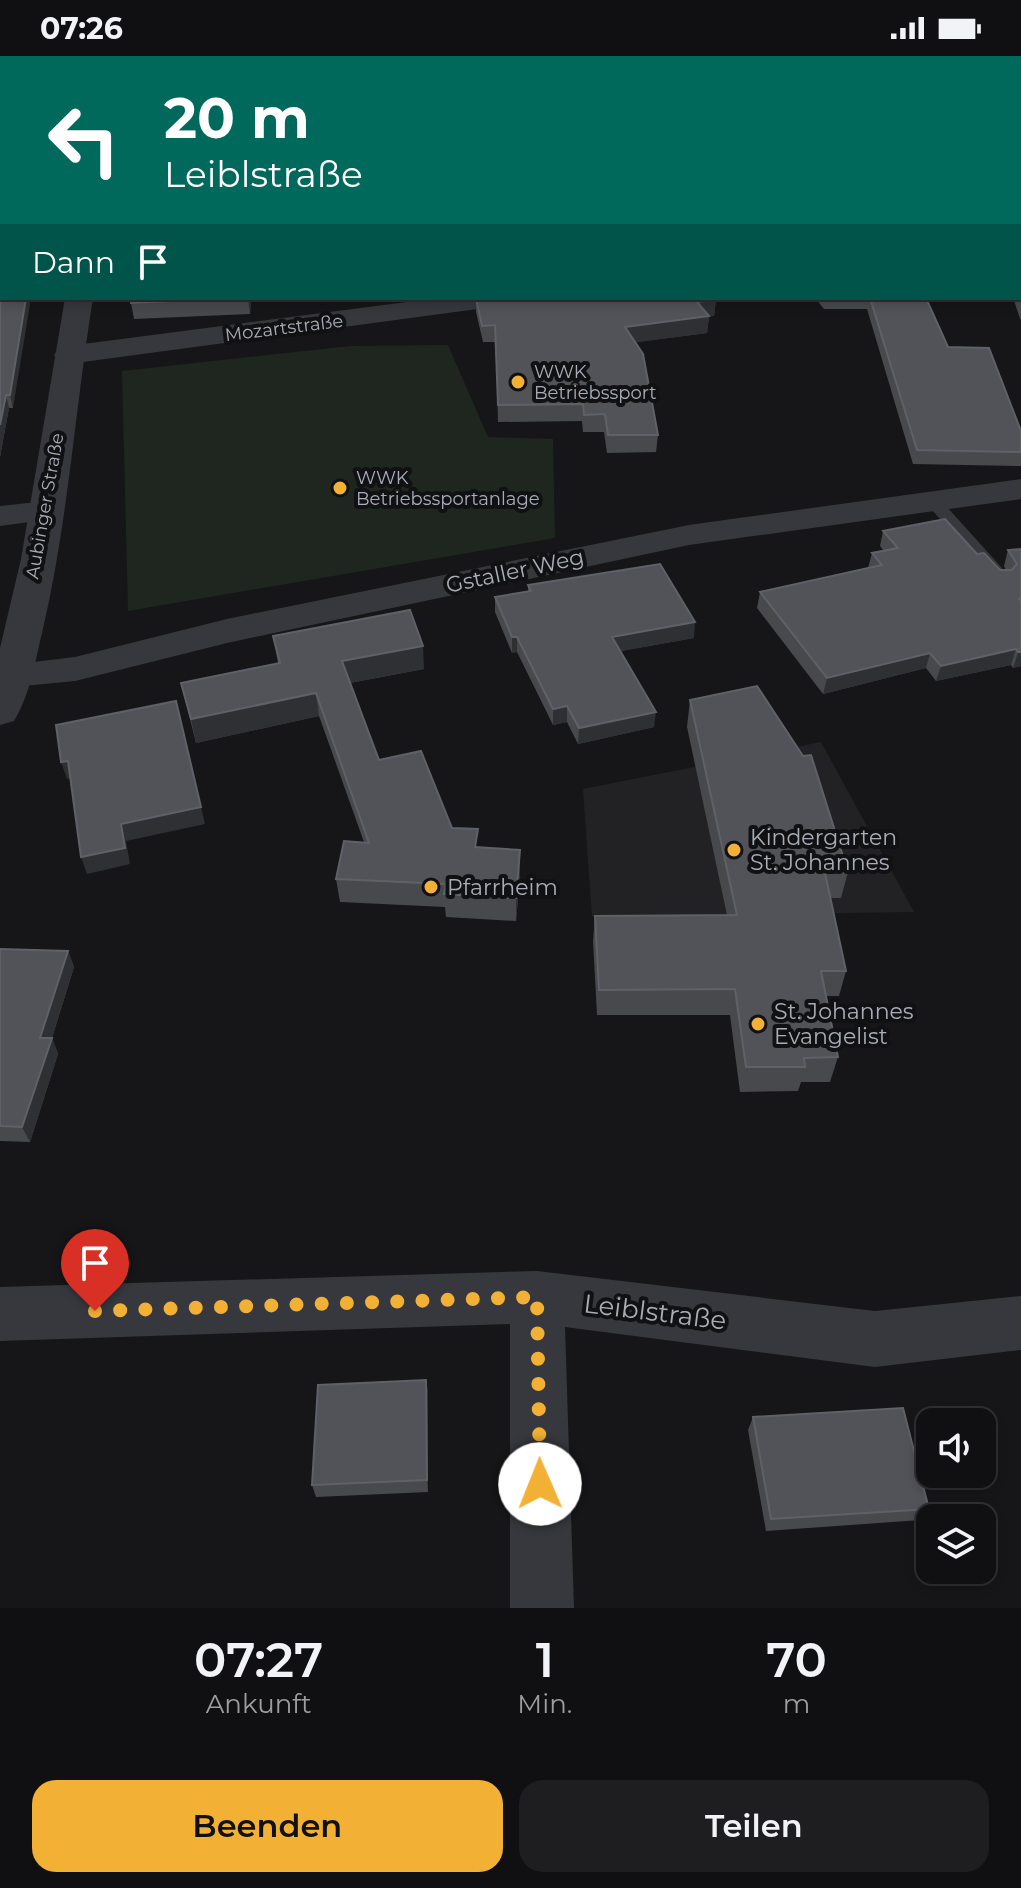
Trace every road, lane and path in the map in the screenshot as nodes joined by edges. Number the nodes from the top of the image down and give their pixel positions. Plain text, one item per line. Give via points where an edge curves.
1 (79, 300) edge
2 (473, 300) edge
3 (407, 305) edge
4 (68, 355) junction
5 (1021, 489) edge
6 (932, 500) junction
7 (47, 511) junction
8 (0, 516) edge
9 (1001, 578) edge
10 (7, 693) edge
11 (537, 1297) junction
12 (0, 1314) edge
13 (1021, 1323) edge
14 (542, 1608) edge

1 - 4 street, Aubinger Straße
2 - 3 street, Mozartstraße
3 - 4 street, Mozartstraße
4 - 7 street, Aubinger Straße
5 - 6 street, Gstaller Weg
6 - 9 lane
6 - 10 street, Gstaller Weg via 689,535 227,631 75,669
7 - 8 street
7 - 10 street, Aubinger Straße
11 - 12 street, Leiblstraße
11 - 13 street, Leiblstraße via 875,1339
11 - 14 street

